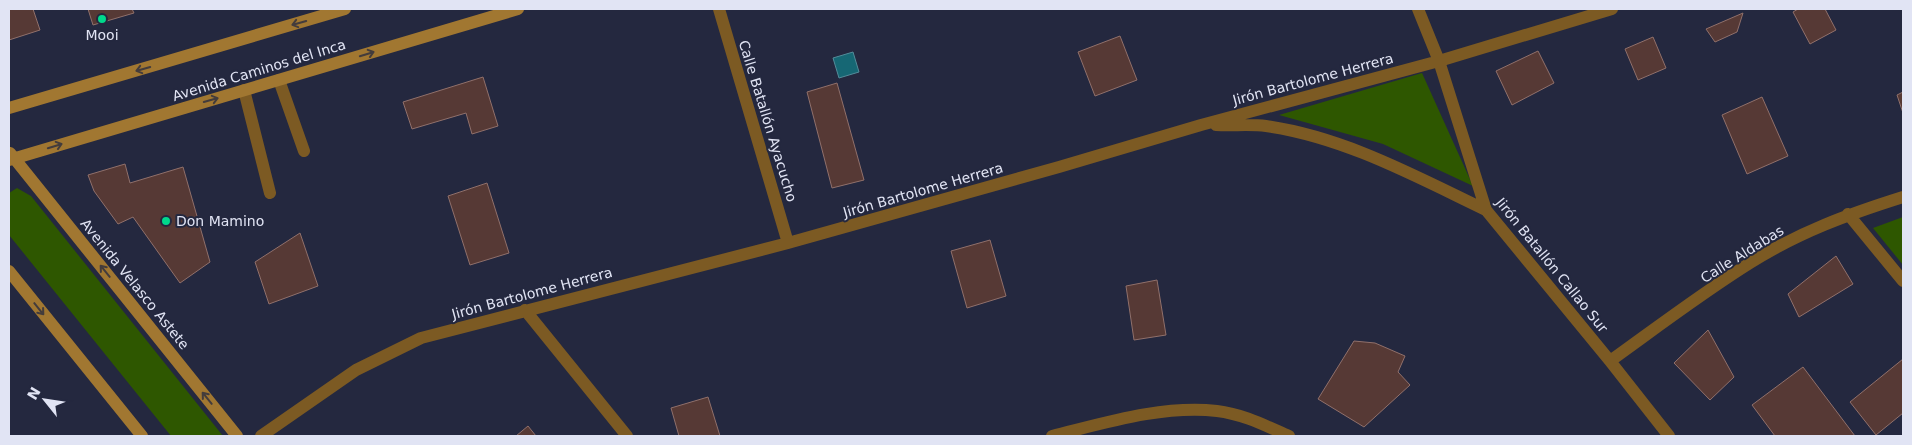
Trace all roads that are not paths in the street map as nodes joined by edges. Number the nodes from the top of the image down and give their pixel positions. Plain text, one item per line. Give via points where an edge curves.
1 (345, 9) edge
2 (518, 9) edge
3 (719, 9) edge
4 (1418, 9) edge
5 (1612, 9) edge
6 (1439, 61) junction
7 (279, 80) junction
8 (244, 90) junction
9 (9, 108) edge
10 (1201, 125) junction
11 (304, 151) dead end
12 (11, 157) edge
13 (270, 193) dead end
14 (1903, 197) edge
15 (1486, 210) junction
16 (1848, 214) junction
17 (788, 243) junction
18 (9, 271) edge
19 (1903, 281) edge
20 (525, 310) junction
21 (1610, 361) junction
22 (142, 436) edge
23 (237, 436) edge
24 (261, 436) edge
25 (627, 436) edge
26 (1052, 436) edge
27 (1289, 436) edge
28 (1669, 436) edge

1 -> 9 main road
7 -> 2 main road, Avenida Caminos del Inca
3 - 17 street, Calle Batallón Ayacucho
4 - 6 street, Jirón Batallón Callao Sur
5 - 6 street, Jirón Bartolome Herrera
6 - 10 street, Jirón Bartolome Herrera
6 - 15 street, Jirón Batallón Callao Sur
7 - 8 main road, Avenida Caminos del Inca
7 - 11 street
12 -> 8 main road, Avenida Caminos del Inca
8 - 13 street
10 - 15 street via 1265,126 1329,141 1392,164
10 - 17 street, Jirón Bartolome Herrera
23 -> 12 main road, Avenida Velasco Astete
14 - 16 street, Calle Aldabas
15 - 21 street, Jirón Batallón Callao Sur
16 - 19 street
16 - 21 street, Calle Aldabas via 1751,262
17 - 20 street, Jirón Bartolome Herrera
18 -> 22 main road
20 - 24 street, Jirón Bartolome Herrera via 421,338 356,370
20 - 25 street
21 - 28 street, Jirón Batallón Callao Sur
26 - 27 street via 1152,413 1192,410 1218,411 1257,421

